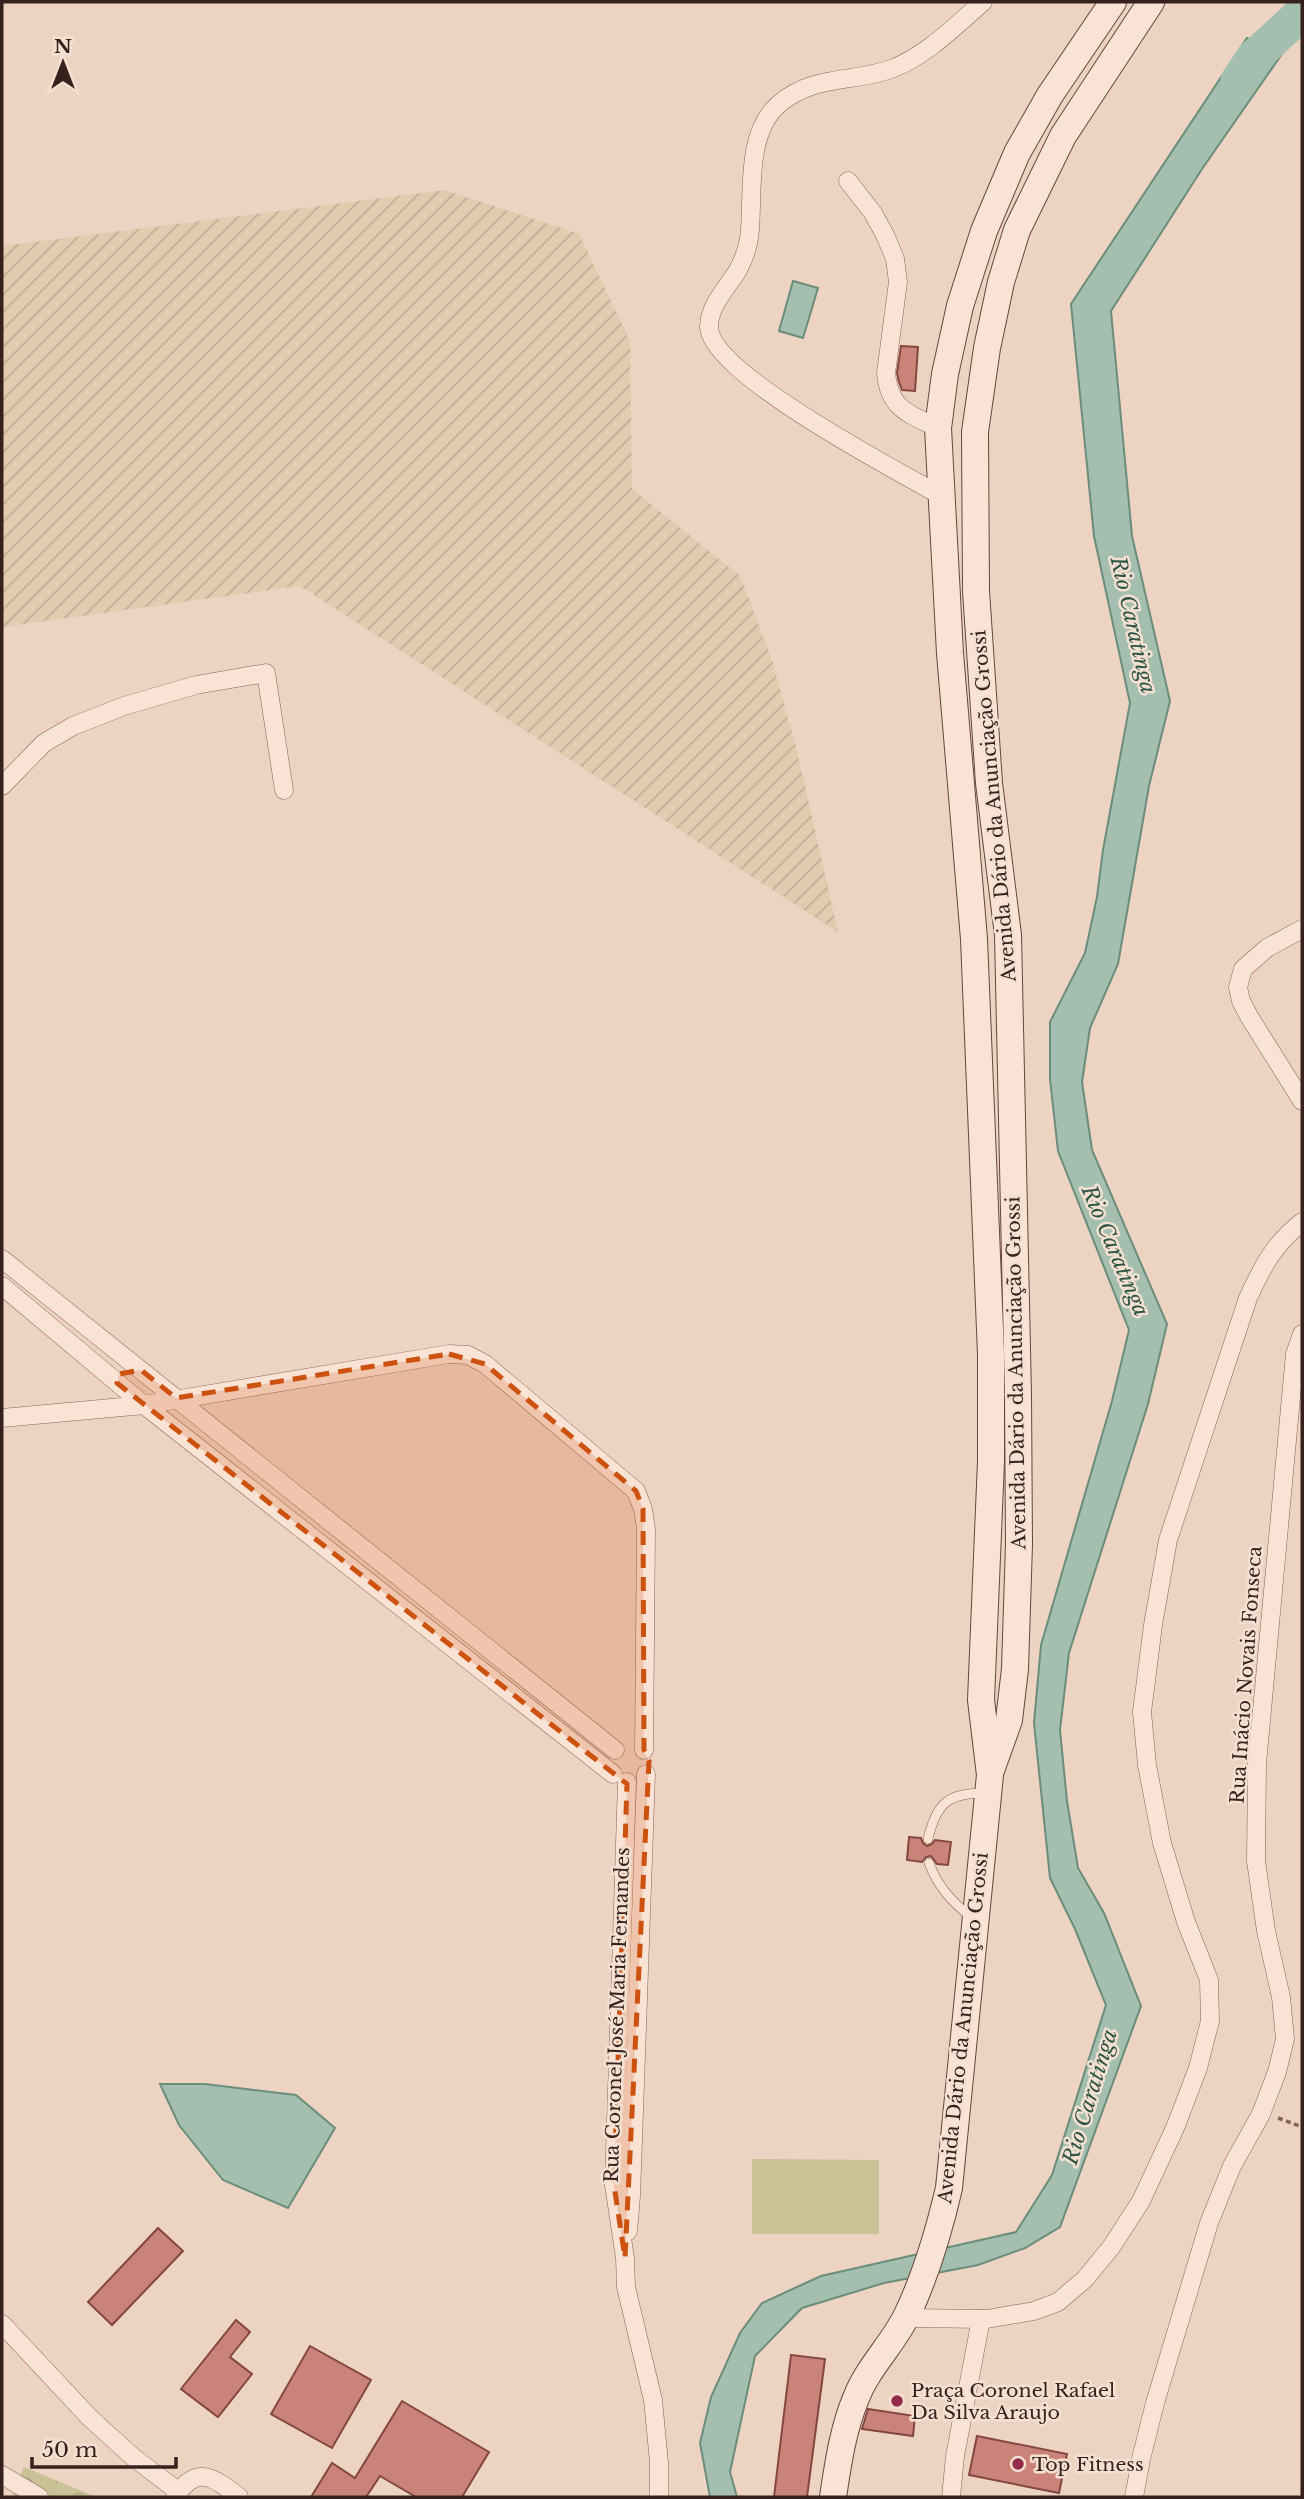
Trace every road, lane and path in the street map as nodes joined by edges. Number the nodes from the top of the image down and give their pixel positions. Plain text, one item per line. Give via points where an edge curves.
1 (983, 2) edge
2 (1113, 2) edge
3 (1151, 2) edge
4 (848, 181) dead end
5 (938, 428) junction
6 (940, 495) junction
7 (2, 786) edge
8 (284, 790) dead end
9 (1302, 929) edge
10 (1009, 935) junction
11 (974, 939) junction
12 (1302, 1101) edge
13 (1302, 1222) edge
14 (2, 1259) edge
15 (2, 1286) edge
16 (1302, 1334) edge
17 (141, 1370) junction
18 (117, 1383) junction
19 (176, 1398) junction
20 (144, 1405) junction
21 (2, 1418) edge
22 (615, 1750) junction
23 (644, 1750) junction
24 (646, 1774) junction
25 (620, 1778) junction
26 (989, 1784) junction
27 (928, 1839) dead end
28 (929, 1863) dead end
29 (976, 1922) junction
30 (1261, 2115) junction
31 (1302, 2127) edge
32 (625, 2258) junction
33 (906, 2318) junction
34 (981, 2319) junction
35 (2, 2324) edge
36 (2, 2475) edge
37 (177, 2495) edge
38 (39, 2497) edge
39 (239, 2497) edge
40 (659, 2497) edge
41 (834, 2497) edge
42 (951, 2497) edge
43 (1134, 2497) edge

1 - 6 street via 925,51 893,68 834,79 798,91 777,105 755,147 749,246 712,309 709,328 712,340 727,358 797,413
2 - 5 main road, Avenida Dário da Anunciação Grossi via 1017,153 984,231 944,374
3 - 10 main road, Avenida Dário da Anunciação Grossi via 1063,136 1017,230 987,348 975,432 976,591 989,783
4 - 5 street via 873,213 894,259 898,282 887,388 892,400 906,412
5 - 6 main road, Avenida Dário da Anunciação Grossi
6 - 11 main road, Avenida Dário da Anunciação Grossi
7 - 8 street via 44,743 73,726 195,685 266,673
9 - 12 street via 1267,948 1243,969 1238,987 1250,1018
10 - 11 main road
10 - 26 main road, Avenida Dário da Anunciação Grossi via 1019,1544 1009,1720
11 - 26 main road, Avenida Dário da Anunciação Grossi via 991,1354 981,1700
13 - 34 street via 1265,1261 1248,1298 1168,1540 1151,1637 1142,1712 1147,1765 1163,1843 1209,1980 1210,2021 1198,2068 1141,2201 1085,2279 1058,2302 1034,2311
14 - 17 street
15 - 18 street
16 - 30 street, Rua Inácio Novais Fonseca via 1292,1381 1257,1764 1256,1861 1285,2039
17 - 18 street via 128,1369 119,1374
17 - 19 street
18 - 20 street
19 - 20 street
19 - 22 street
19 - 23 street via 449,1354 468,1355 485,1364 636,1491 646,1529
20 - 21 street
20 - 25 street
22 - 23 street via 626,1744
22 - 25 street via 610,1762
23 - 24 street via 649,1761
24 - 25 street via 636,1782
24 - 32 street, Rua Coronel José Maria Fernandes
25 - 32 street, Rua Coronel José Maria Fernandes via 614,2185
26 - 27 lane via 942,1806
26 - 29 main road, Avenida Dário da Anunciação Grossi
28 - 29 lane via 948,1898
29 - 33 main road, Avenida Dário da Anunciação Grossi via 949,2188
30 - 31 path
30 - 43 street, Rua Inácio Novais Fonseca via 1232,2166 1209,2223 1155,2403
32 - 40 street, Rua Coronel José Maria Fernandes via 626,2287 653,2400
33 - 34 street
33 - 41 main road via 856,2398
34 - 42 street
35 - 37 street via 90,2418
36 - 38 street
37 - 39 street via 191,2478 203,2476

